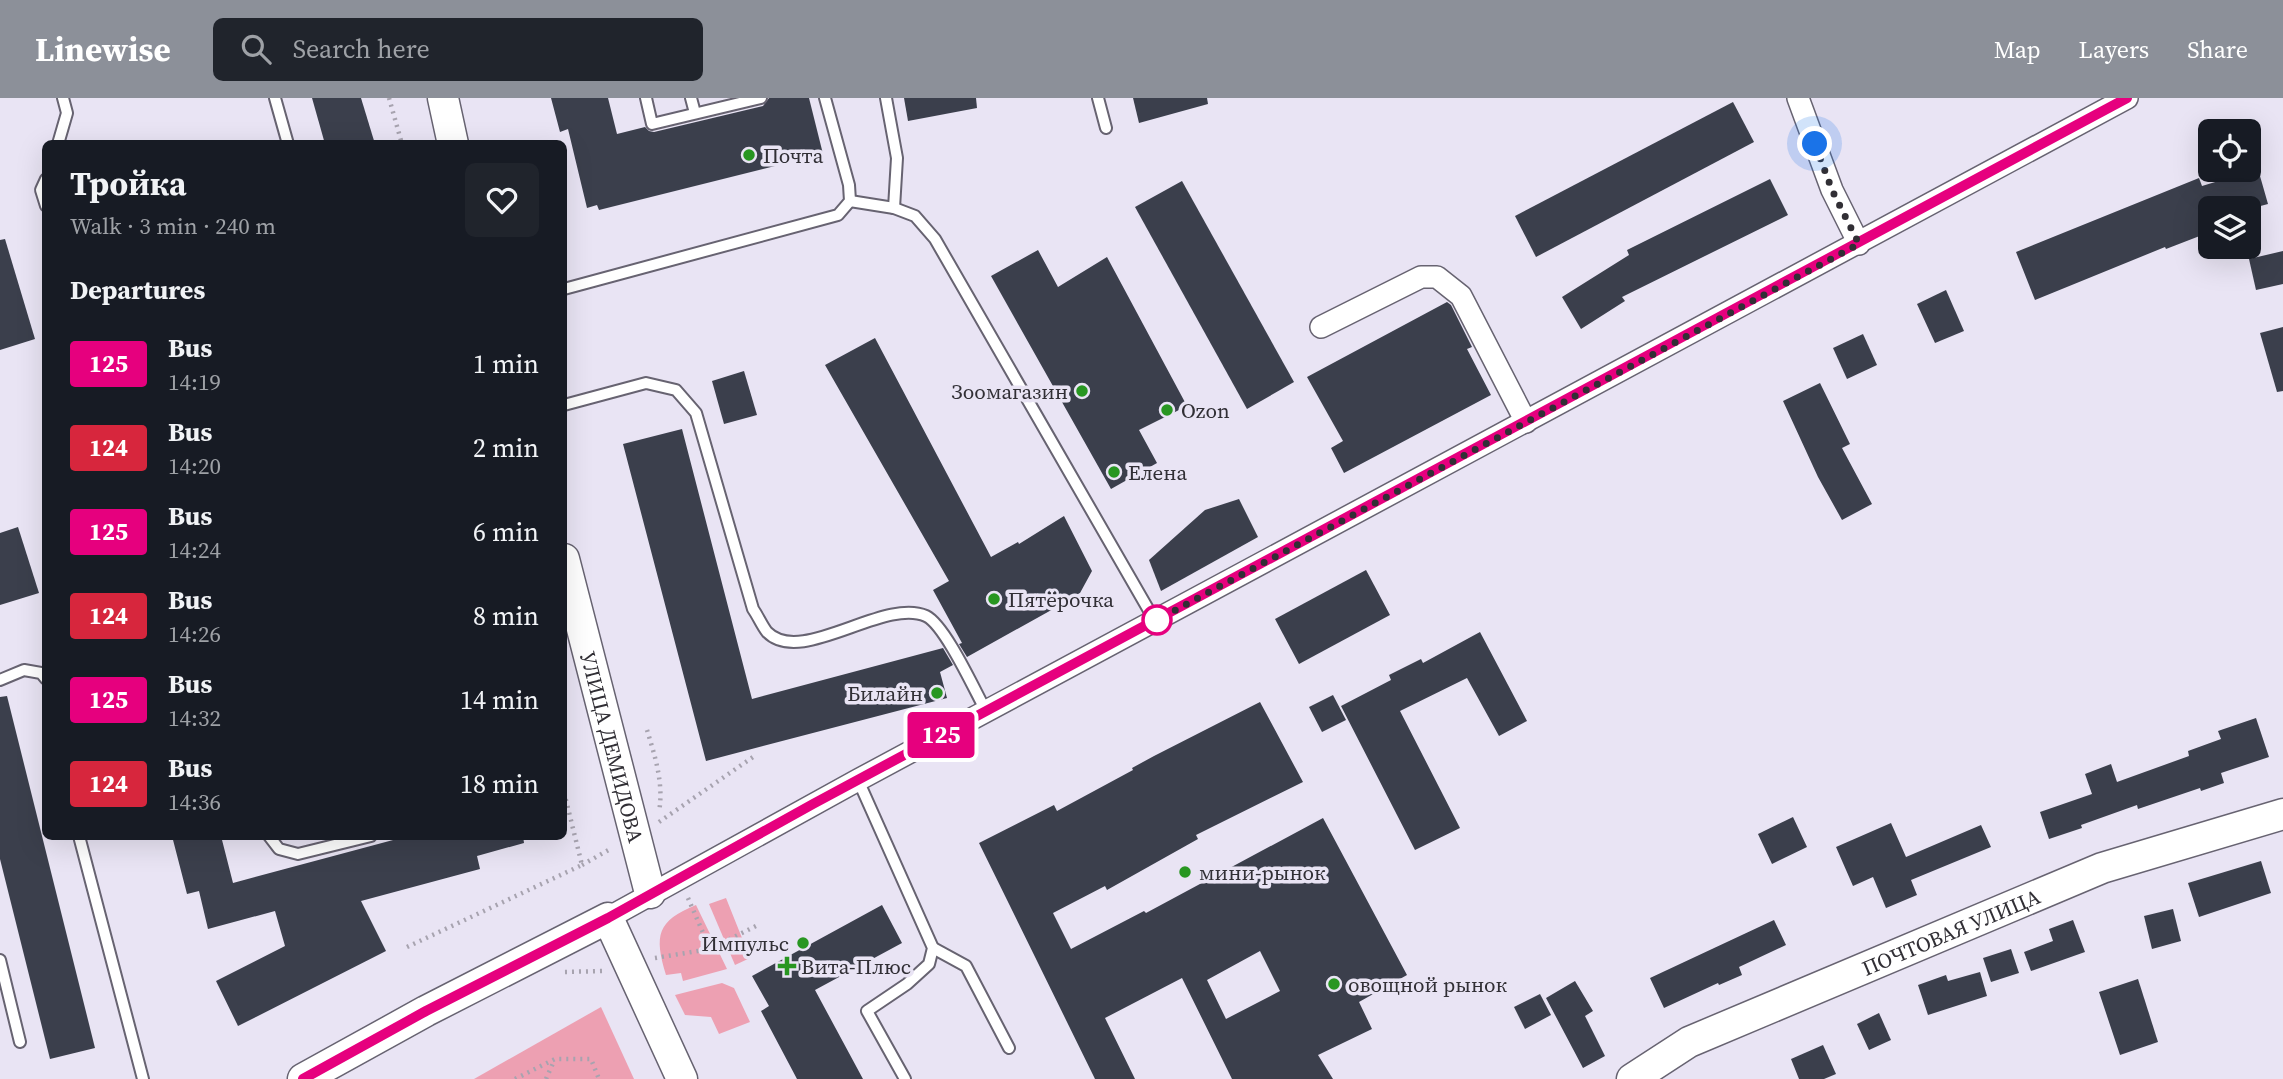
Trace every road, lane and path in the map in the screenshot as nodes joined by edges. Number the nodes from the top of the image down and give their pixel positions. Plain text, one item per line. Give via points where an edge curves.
1 (63, 98) edge
2 (275, 98) edge
3 (389, 98) edge
4 (443, 98) edge
5 (646, 98) edge
6 (691, 98) edge
7 (761, 98) edge
8 (825, 98) edge
9 (886, 98) edge
10 (1098, 98) edge
11 (1797, 98) edge
12 (2127, 98) edge
13 (695, 113) junction
14 (1106, 128) dead end
15 (59, 140) edge
16 (287, 140) edge
17 (401, 140) edge
18 (452, 140) edge
19 (850, 201) junction
20 (894, 208) junction
21 (1859, 244) junction
22 (567, 288) edge
23 (1321, 327) dead end
24 (567, 404) edge
25 (1526, 422) junction
26 (567, 568) edge
27 (1155, 621) junction
28 (42, 674) edge
29 (0, 680) edge
30 (986, 711) junction
31 (647, 730) dead end
32 (753, 757) dead end
33 (858, 780) junction
34 (567, 804) edge
35 (2283, 814) edge
36 (650, 831) junction
37 (80, 840) edge
38 (272, 840) edge
39 (355, 840) edge
40 (582, 865) junction
41 (680, 876) junction
42 (650, 893) junction
43 (608, 918) junction
44 (758, 925) dead end
45 (407, 947) dead end
46 (933, 948) junction
47 (710, 949) junction
48 (1, 965) edge
49 (628, 965) junction
50 (555, 972) dead end
51 (20, 1042) dead end
52 (1009, 1048) dead end
53 (555, 1059) junction
54 (143, 1079) edge
55 (303, 1079) edge
56 (515, 1079) edge
57 (546, 1079) edge
58 (600, 1079) edge
59 (682, 1079) edge
60 (905, 1079) edge
61 (1632, 1079) edge

1 - 15 lane via 67,113
2 - 16 lane
3 - 17 path
4 - 18 main road
5 - 13 lane via 652,124
6 - 13 lane
7 - 13 lane
8 - 19 lane
9 - 20 lane via 897,158
10 - 14 lane
11 - 21 street via 1832,190
12 - 21 street
19 - 20 lane
19 - 22 lane via 838,215
20 - 27 lane via 915,216 935,239
21 - 25 street
23 - 25 street via 1421,277 1437,277 1461,296
24 - 30 lane via 646,383 676,390 696,413 753,609 768,634 794,644 903,612 927,617 944,634
25 - 27 street
26 - 36 main road, УЛИЦА ДЕМИДОВА
27 - 30 street
28 - 29 lane via 24,670
30 - 33 street
31 - 36 path via 661,797
32 - 36 path
33 - 41 street
33 - 46 lane
34 - 40 path
35 - 61 main road, ПОЧТОВАЯ УЛИЦА via 2102,868 1689,1042
36 - 40 path
36 - 42 main road, УЛИЦА ДЕМИДОВА
37 - 54 lane
38 - 39 lane via 279,849 298,854
40 - 45 path
41 - 42 street
41 - 47 path
42 - 43 street
43 - 49 main road
43 - 55 main road
44 - 47 path
46 - 52 lane via 966,966
46 - 60 lane via 929,964 867,1011
47 - 49 path
48 - 51 lane
49 - 50 path via 600,972
49 - 59 main road
53 - 56 path
53 - 57 path
53 - 58 path via 591,1059

